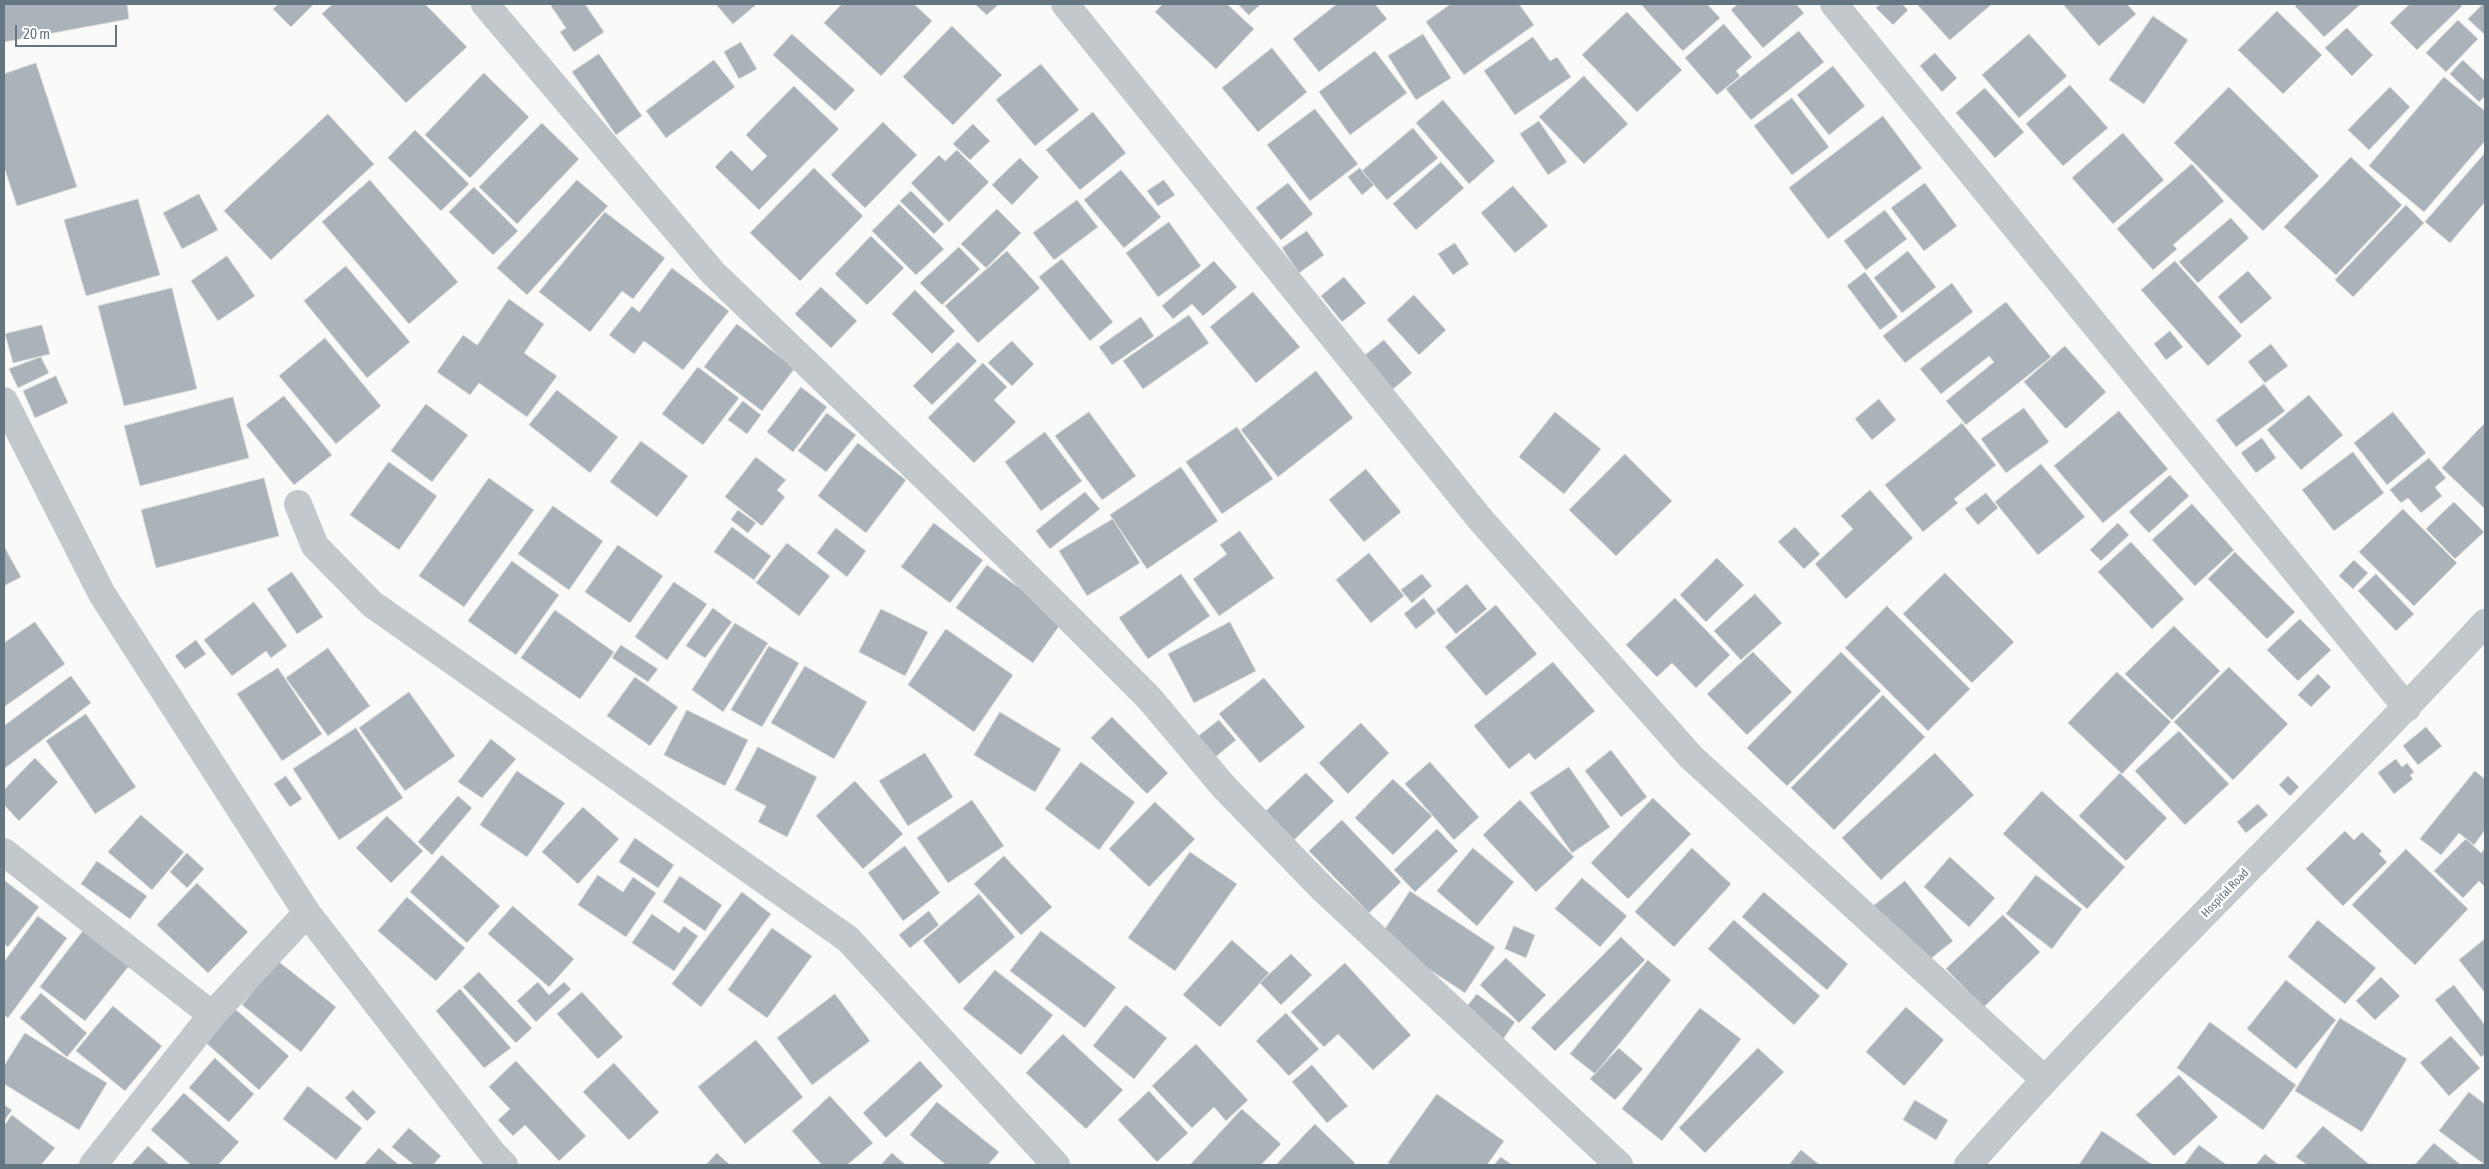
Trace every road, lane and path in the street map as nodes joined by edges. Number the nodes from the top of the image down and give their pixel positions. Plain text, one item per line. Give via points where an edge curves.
1 (486, 4) edge
2 (1065, 4) edge
3 (1834, 4) edge
4 (4, 401) edge
5 (298, 504) dead end
6 (2485, 623) edge
7 (2407, 708) junction
8 (4, 852) edge
9 (306, 913) junction
10 (212, 1015) junction
11 (2044, 1079) junction
12 (93, 1165) edge
13 (504, 1165) edge
14 (1056, 1165) edge
15 (1619, 1165) edge
16 (1968, 1165) edge

1 - 15 street via 713,273 1149,698 1224,787 1322,888
2 - 11 street via 1480,519 1691,756
3 - 7 street
4 - 9 street via 102,594
5 - 14 street via 315,546 372,604 848,939
6 - 7 street, Hospital Road
7 - 11 street, Hospital Road
8 - 10 street
9 - 10 street
9 - 13 street
10 - 12 street
11 - 16 street, Hospital Road

